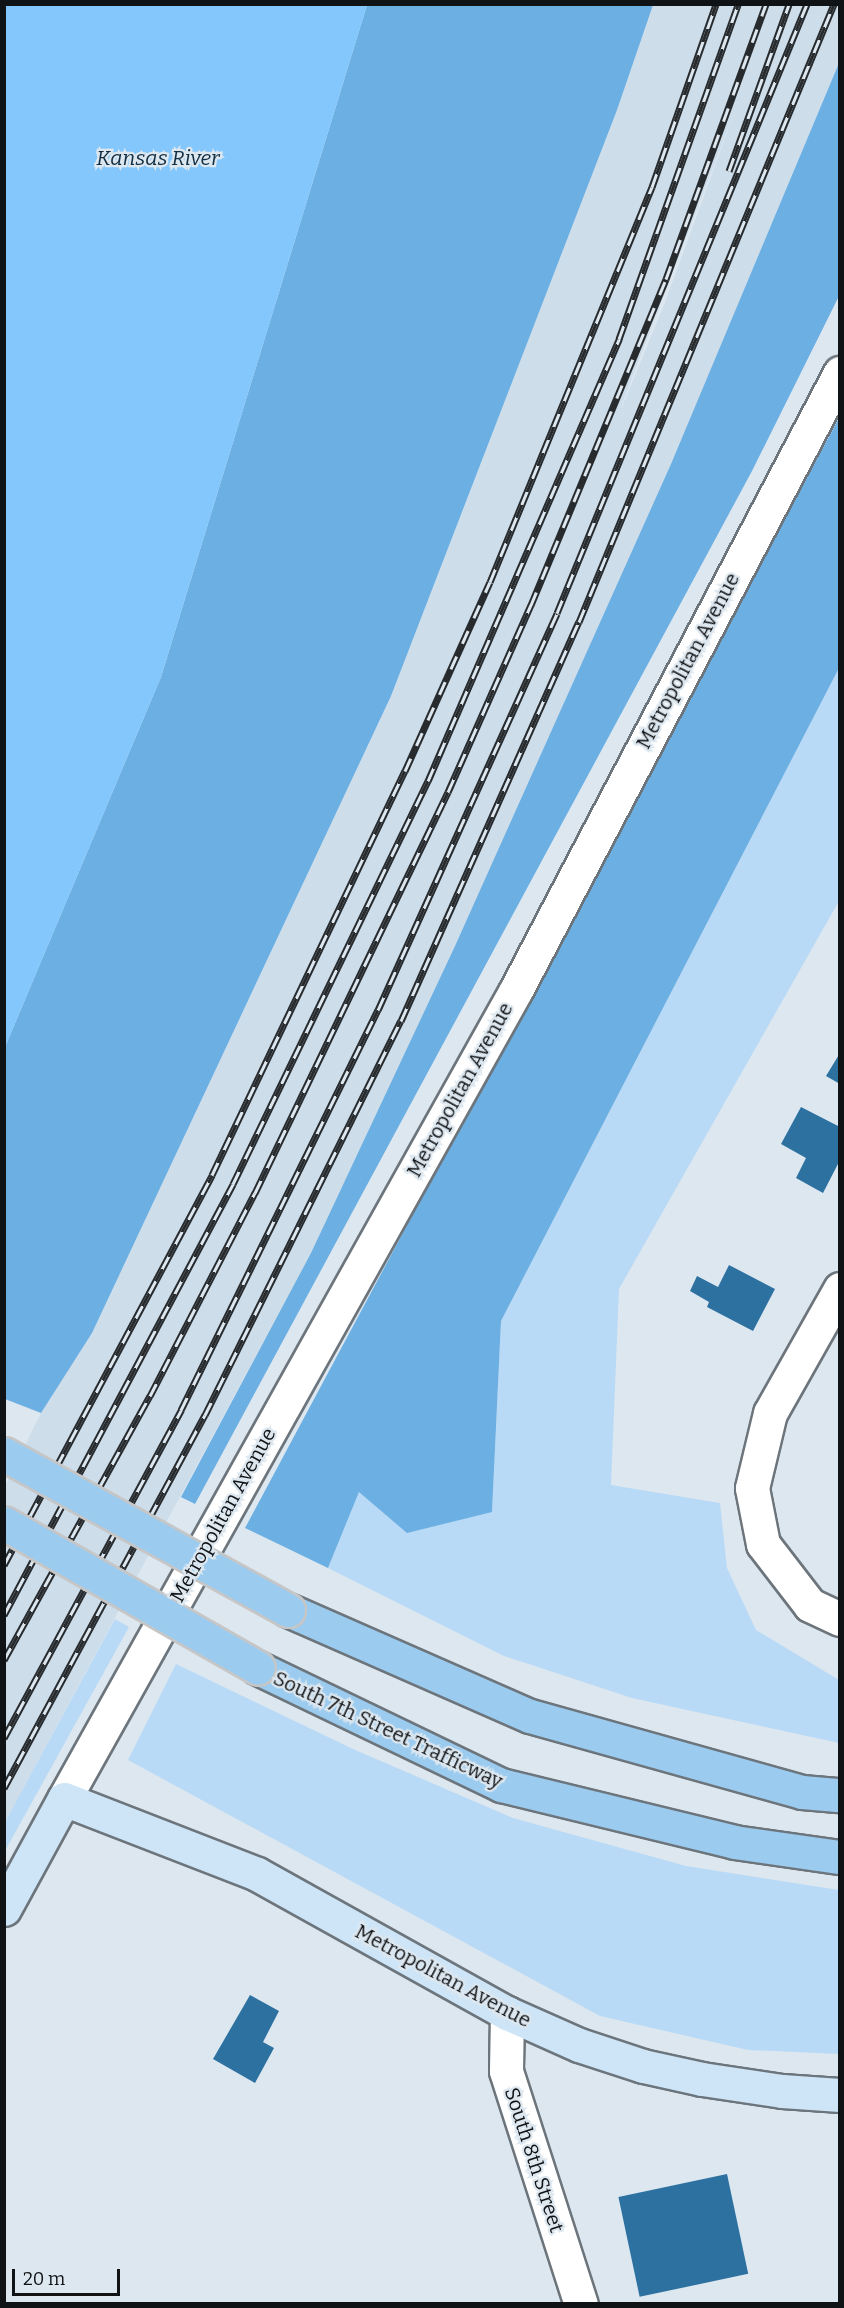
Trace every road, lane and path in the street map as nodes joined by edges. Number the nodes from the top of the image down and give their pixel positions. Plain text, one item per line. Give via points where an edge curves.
1 (840, 373) edge
2 (840, 1290) edge
3 (4, 1454) edge
4 (4, 1523) edge
5 (840, 1618) edge
6 (840, 1795) edge
7 (64, 1799) junction
8 (840, 1857) edge
9 (4, 1909) edge
10 (507, 2013) junction
11 (840, 2095) edge
12 (581, 2304) edge

1 - 7 street, Metropolitan Avenue via 516,990
2 - 5 street via 770,1413 752,1488 763,1544 810,1605
3 - 6 main road, bridge via 288,1610 530,1716 802,1792
4 - 8 main road, South 7th Street Trafficway, bridge via 258,1668 501,1785 734,1842
7 - 9 main road, Metropolitan Avenue
7 - 10 main road, Metropolitan Avenue via 257,1874
10 - 11 main road, Metropolitan Avenue via 579,2045 643,2066 782,2091
10 - 12 street, South 8th Street via 506,2071

